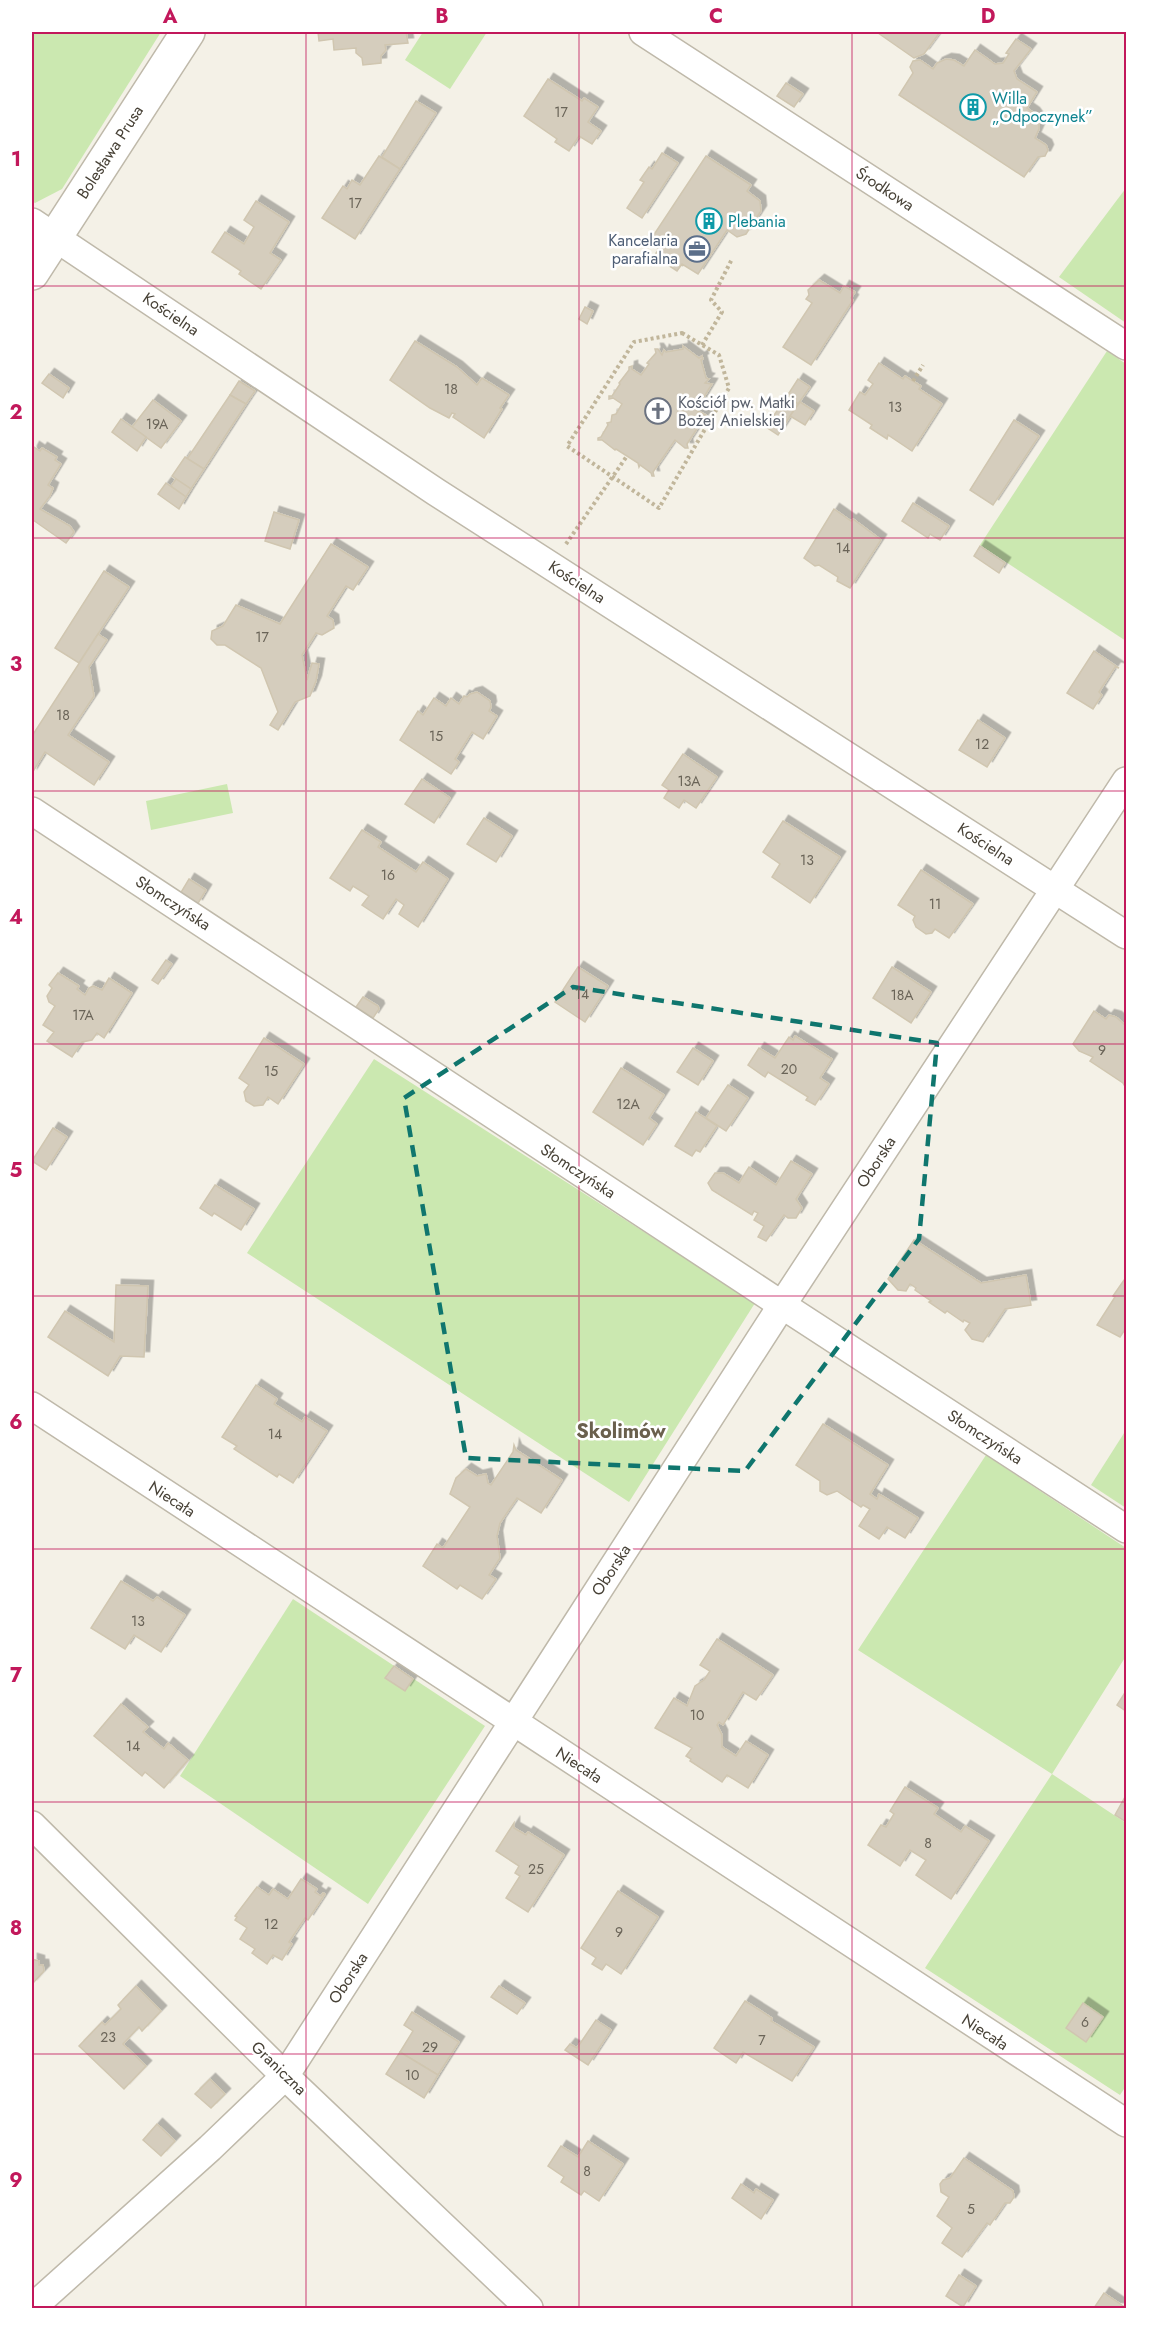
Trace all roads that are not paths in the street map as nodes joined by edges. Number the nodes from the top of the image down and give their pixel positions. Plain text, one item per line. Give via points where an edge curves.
1 (188, 32) edge
2 (643, 32) edge
3 (43, 229) edge
4 (32, 273) edge
5 (1126, 346) edge
6 (1126, 781) edge
7 (32, 811) edge
8 (1056, 889) junction
9 (1126, 935) edge
10 (782, 1305) junction
11 (32, 1406) edge
12 (1126, 1529) edge
13 (513, 1722) junction
14 (32, 1825) edge
15 (285, 2076) junction
16 (1126, 2123) edge
17 (33, 2304) edge
18 (529, 2308) edge

1 - 3 street, Bolesława Prusa
2 - 5 street, Środkowa
3 - 4 street, Bolesława Prusa
3 - 8 street, Kościelna via 436,492
6 - 8 street, Oborska
7 - 10 street, Słomczyńska
8 - 9 street, Kościelna
8 - 10 street, Oborska
10 - 12 street, Słomczyńska
10 - 13 street, Oborska
11 - 13 street, Niecała
13 - 15 street, Oborska
13 - 16 street, Niecała
14 - 15 street, Graniczna
15 - 17 street, Oborska via 210,2148
15 - 18 street, Graniczna

